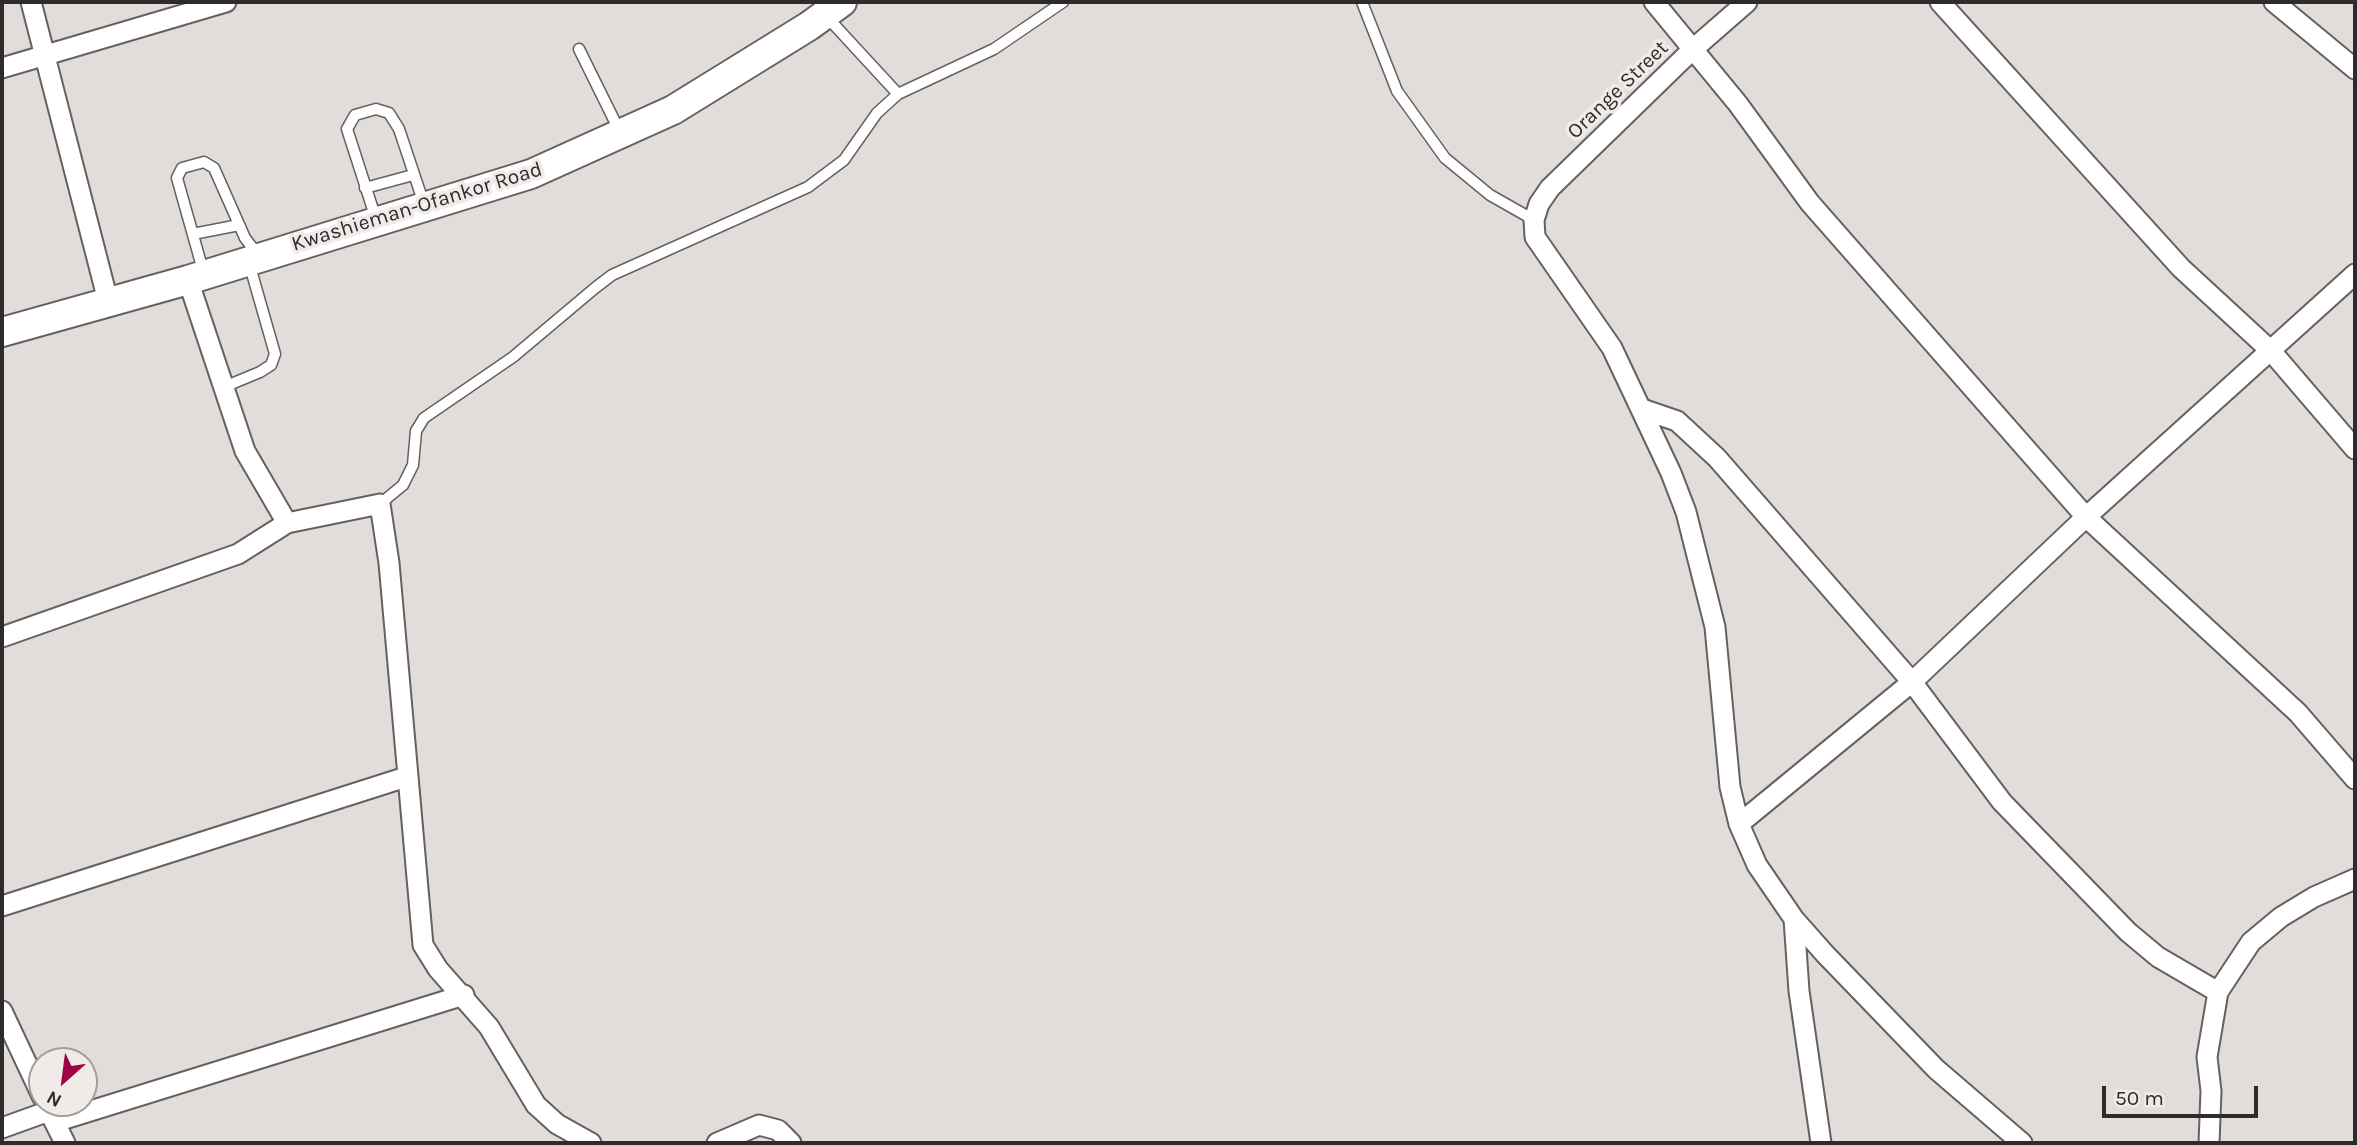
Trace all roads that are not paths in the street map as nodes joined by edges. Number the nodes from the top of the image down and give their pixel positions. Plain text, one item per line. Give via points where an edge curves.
1 (32, 2) edge
2 (226, 2) edge
3 (1063, 2) edge
4 (1362, 2) edge
5 (1654, 2) edge
6 (1747, 2) edge
7 (1940, 2) edge
8 (2274, 2) edge
9 (834, 8) edge
10 (579, 49) dead end
11 (1692, 50) junction
12 (43, 55) junction
13 (2, 68) edge
14 (2355, 69) edge
15 (898, 94) junction
16 (621, 134) junction
17 (413, 175) junction
18 (365, 188) junction
19 (425, 208) junction
20 (1534, 220) junction
21 (376, 221) junction
22 (239, 225) junction
23 (193, 234) junction
24 (254, 257) junction
25 (2355, 274) edge
26 (196, 277) junction
27 (108, 301) junction
28 (2, 332) edge
29 (2271, 351) junction
30 (224, 387) junction
31 (1642, 409) junction
32 (2355, 449) edge
33 (380, 504) junction
34 (2086, 517) junction
35 (287, 523) junction
36 (2, 637) edge
37 (1912, 682) junction
38 (406, 777) junction
39 (2355, 779) edge
40 (1739, 824) junction
41 (2355, 879) edge
42 (2, 906) edge
43 (1794, 919) junction
44 (2218, 992) junction
45 (464, 995) junction
46 (2, 1011) edge
47 (28, 1066) edge
48 (98, 1094) edge
49 (28, 1117) edge
50 (52, 1117) edge
51 (2, 1128) edge
52 (65, 1143) edge
53 (591, 1143) edge
54 (717, 1143) edge
55 (791, 1143) edge
56 (1821, 1143) edge
57 (2022, 1143) edge
58 (2209, 1143) edge

1 - 12 street
2 - 12 street
3 - 15 lane via 994,49
4 - 20 lane via 1397,91 1445,158 1490,195
5 - 11 street
6 - 11 street, Orange Street
7 - 29 street via 2181,268
8 - 14 street
9 - 15 lane
9 - 16 main road, Kwashieman-Ofankor Road via 673,110
10 - 16 lane
11 - 20 street, Orange Street via 1550,188
11 - 34 street via 1738,104 1810,204
12 - 13 street
12 - 27 street
15 - 33 lane via 826,176 612,275 513,358 424,418 416,430 413,465 403,485
16 - 19 main road, Kwashieman-Ofankor Road via 531,174
17 - 18 lane
17 - 18 lane via 399,129 389,113 376,109 355,115 347,130
17 - 19 lane
18 - 21 lane
19 - 21 main road, Kwashieman-Ofankor Road
20 - 31 street via 1541,249 1593,317
21 - 24 main road, Kwashieman-Ofankor Road
22 - 23 lane
22 - 23 lane via 214,167 204,162 182,168 177,178
22 - 24 lane
23 - 26 lane
24 - 26 main road, Kwashieman-Ofankor Road
24 - 30 lane via 275,354 271,365
25 - 29 street
26 - 27 main road, Kwashieman-Ofankor Road
26 - 30 street
27 - 28 main road, Kwashieman-Ofankor Road
29 - 32 street
29 - 34 street
30 - 35 street via 245,451
31 - 37 street via 1692,431
31 - 40 street via 1686,512 1715,627 1723,742
33 - 35 street
33 - 38 street
34 - 37 street
34 - 39 street via 2298,713
35 - 36 street via 238,554
37 - 40 street
37 - 44 street via 2002,802 2128,932 2158,957
38 - 42 street
38 - 45 street via 423,945 438,970
40 - 43 street via 1757,865
41 - 44 street via 2314,897 2271,925 2251,942
43 - 56 street via 1799,991
43 - 57 street via 1936,1069
44 - 58 street via 2207,1057
45 - 48 street
45 - 53 street via 536,1105 557,1124
46 - 47 street
49 - 51 street
50 - 52 street
54 - 55 street via 759,1125 778,1130

